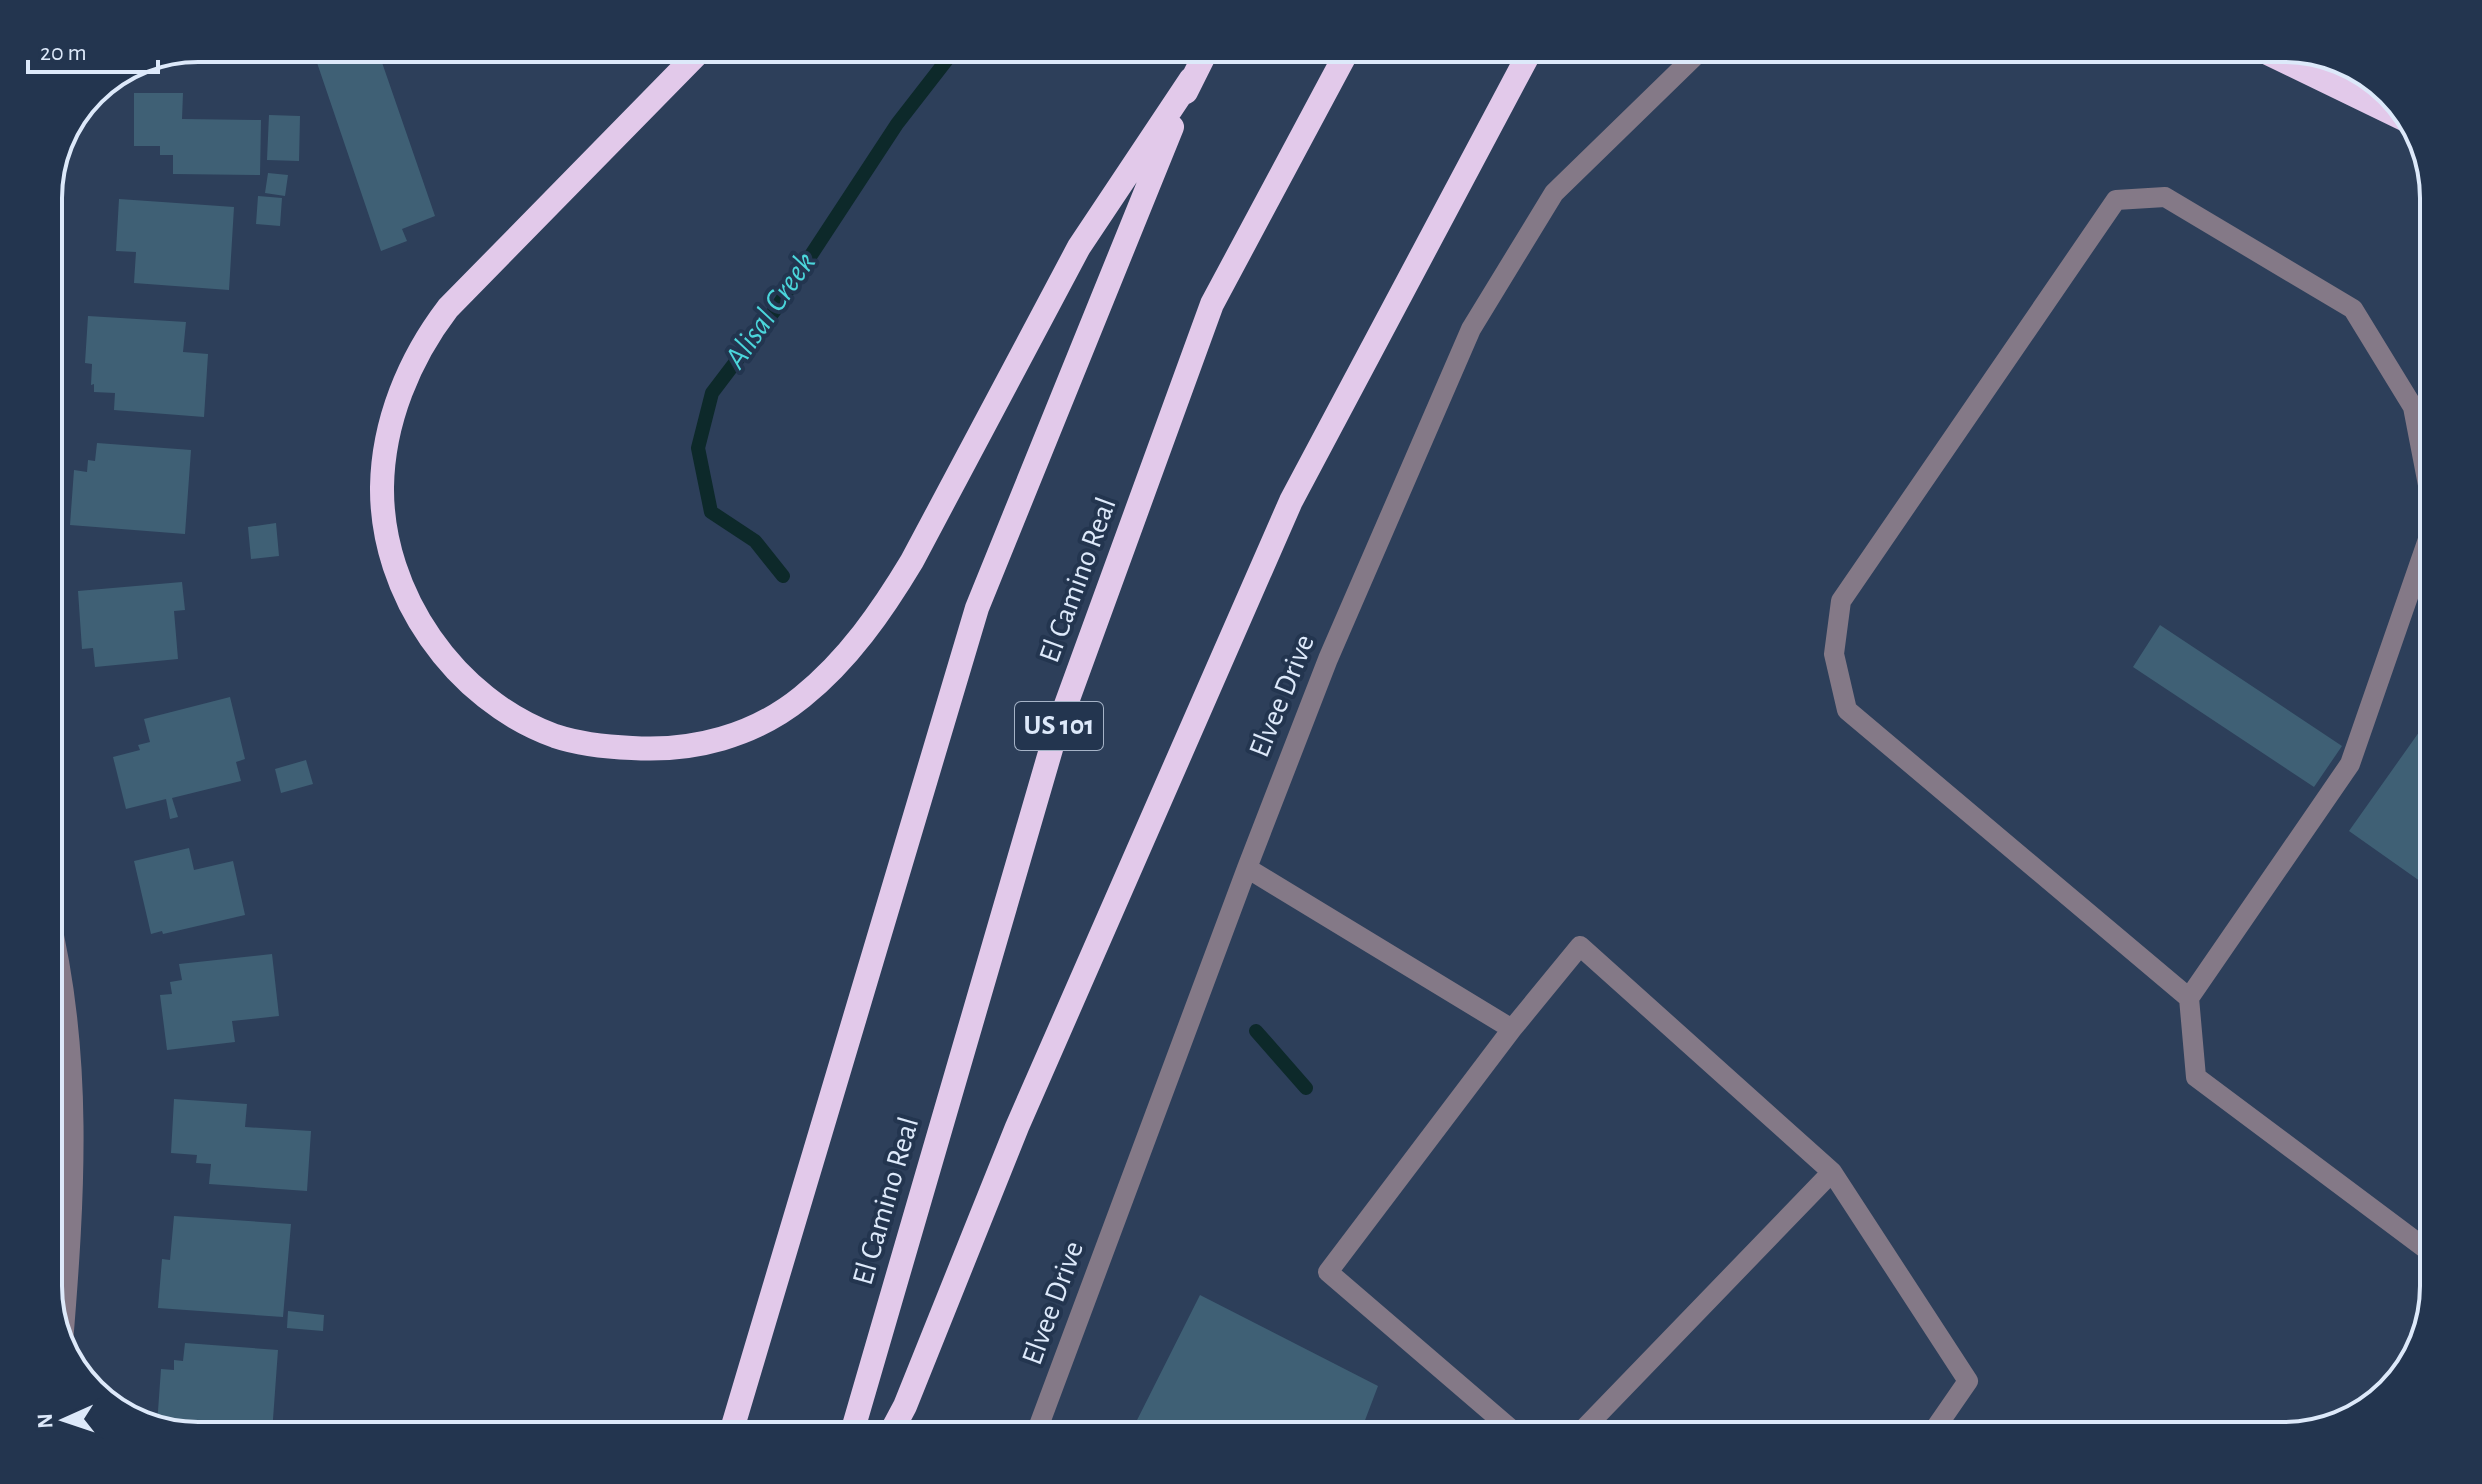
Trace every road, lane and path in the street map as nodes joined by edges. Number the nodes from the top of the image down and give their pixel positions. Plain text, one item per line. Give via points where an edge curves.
1 (689, 62) edge
2 (1200, 62) edge
3 (1342, 62) edge
4 (1525, 62) edge
5 (1689, 62) edge
6 (2286, 62) edge
7 (1191, 79) junction
8 (2389, 112) edge
9 (2420, 444) edge
10 (2420, 560) edge
11 (1247, 868) junction
12 (62, 980) edge
13 (2189, 998) junction
14 (62, 1003) edge
15 (1512, 1029) junction
16 (62, 1046) edge
17 (1832, 1172) junction
18 (2420, 1245) edge
19 (65, 1310) edge
20 (734, 1422) edge
21 (855, 1422) edge
22 (896, 1422) edge
23 (1040, 1422) edge
24 (1503, 1422) edge
25 (1591, 1422) edge
26 (1940, 1422) edge

1 - 7 highway via 448,308 413,361 385,454 382,488 390,549 428,636 497,706 557,737 590,744 664,750 737,734 800,698 830,672 889,601 1079,247
2 - 7 highway
3 - 21 highway, El Camino Real / US 101 via 1212,304 1056,732
4 - 22 highway via 1291,501 1017,1127
5 - 11 street, Elvee Drive via 1554,193 1471,329 1328,659
6 - 8 highway
7 - 20 highway via 977,608
9 - 13 street via 2413,407 2353,309 2165,197 2116,200 1841,601 1834,654 1847,710
10 - 13 street via 2350,764
11 - 15 street
11 - 23 street, Elvee Drive
12 - 14 street
13 - 18 street via 2196,1077
15 - 17 street via 1580,946
15 - 24 street via 1328,1272
16 - 19 street via 74,1095
17 - 25 street
17 - 26 street via 1968,1381

